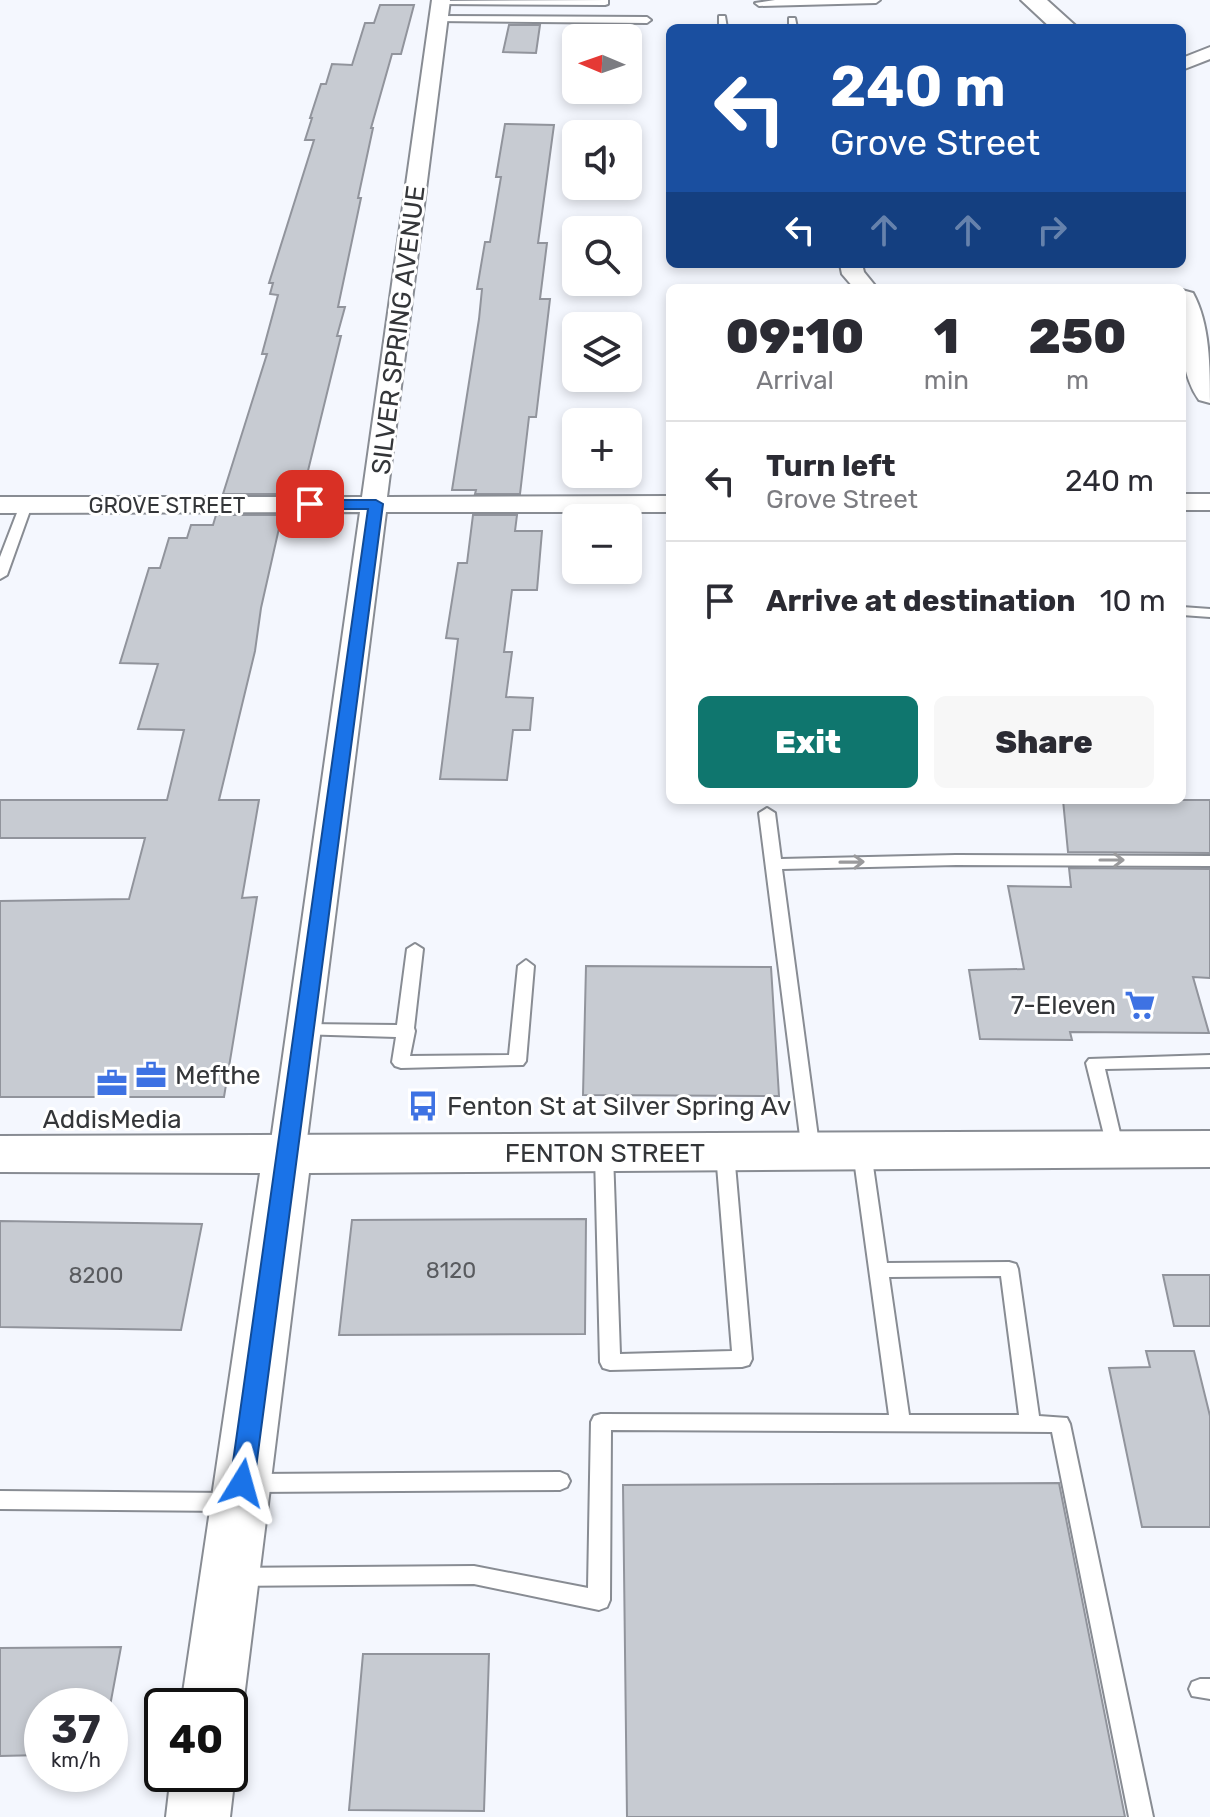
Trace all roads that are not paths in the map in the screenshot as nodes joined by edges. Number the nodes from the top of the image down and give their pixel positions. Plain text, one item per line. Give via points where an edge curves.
1 (876, 0) edge
2 (1033, 0) edge
3 (605, 2) dead end
4 (759, 3) dead end
5 (440, 7) edge
6 (647, 20) dead end
7 (1061, 24) edge
8 (1210, 52) edge
9 (1186, 66) edge
10 (1186, 69) edge
11 (1210, 77) edge
12 (1186, 312) edge
13 (1210, 393) edge
14 (1186, 502) edge
15 (1210, 502) edge
16 (376, 504) junction
17 (666, 504) edge
18 (13, 505) edge
19 (0, 575) edge
20 (1186, 611) edge
21 (1210, 613) edge
22 (767, 813) dead end
23 (1210, 861) edge
24 (774, 864) junction
25 (415, 949) dead end
26 (526, 966) dead end
27 (304, 1030) junction
28 (407, 1031) junction
29 (1210, 1061) edge
30 (1210, 1149) edge
31 (1115, 1150) junction
32 (811, 1152) junction
33 (862, 1152) junction
34 (725, 1153) junction
35 (0, 1154) edge
36 (604, 1154) junction
37 (287, 1155) junction
38 (879, 1270) junction
39 (900, 1423) junction
40 (1030, 1424) junction
41 (560, 1481) dead end
42 (241, 1493) junction
43 (0, 1500) edge
44 (229, 1577) junction
45 (214, 1688) edge
46 (201, 1792) edge
47 (198, 1817) edge
48 (1141, 1817) edge

1 - 4 lane
2 - 7 street
3 - 5 lane
5 - 6 lane
5 - 16 street, SILVER SPRING AVENUE
8 - 9 street
10 - 11 street
12 - 13 street
14 - 15 street
16 - 17 street, GROVE STREET
16 - 18 street, GROVE STREET
16 - 27 street, SILVER SPRING AVENUE
18 - 19 lane
20 - 21 lane
22 - 24 lane
24 -> 23 lane
24 - 32 lane
25 - 28 lane
26 - 28 lane via 517,1061 401,1062
27 - 28 lane
27 - 37 street, SILVER SPRING AVENUE
29 - 31 lane via 1095,1063
30 - 31 street, FENTON STREET
31 - 33 street, FENTON STREET
32 - 33 street, FENTON STREET
32 - 34 street, FENTON STREET
33 - 38 lane
34 - 36 street, FENTON STREET
34 - 36 lane via 742,1359 610,1362
35 - 37 street, FENTON STREET
36 - 37 street, FENTON STREET
37 - 42 street, SILVER SPRING AVENUE
38 - 39 lane
38 - 40 lane via 1009,1269
39 - 40 lane
39 - 44 lane via 601,1422 599,1600 474,1575
40 - 48 lane via 1060,1424
41 - 42 lane
42 - 43 lane
42 - 44 street, SILVER SPRING AVENUE
44 - 45 street, SILVER SPRING AVENUE
46 - 47 street

